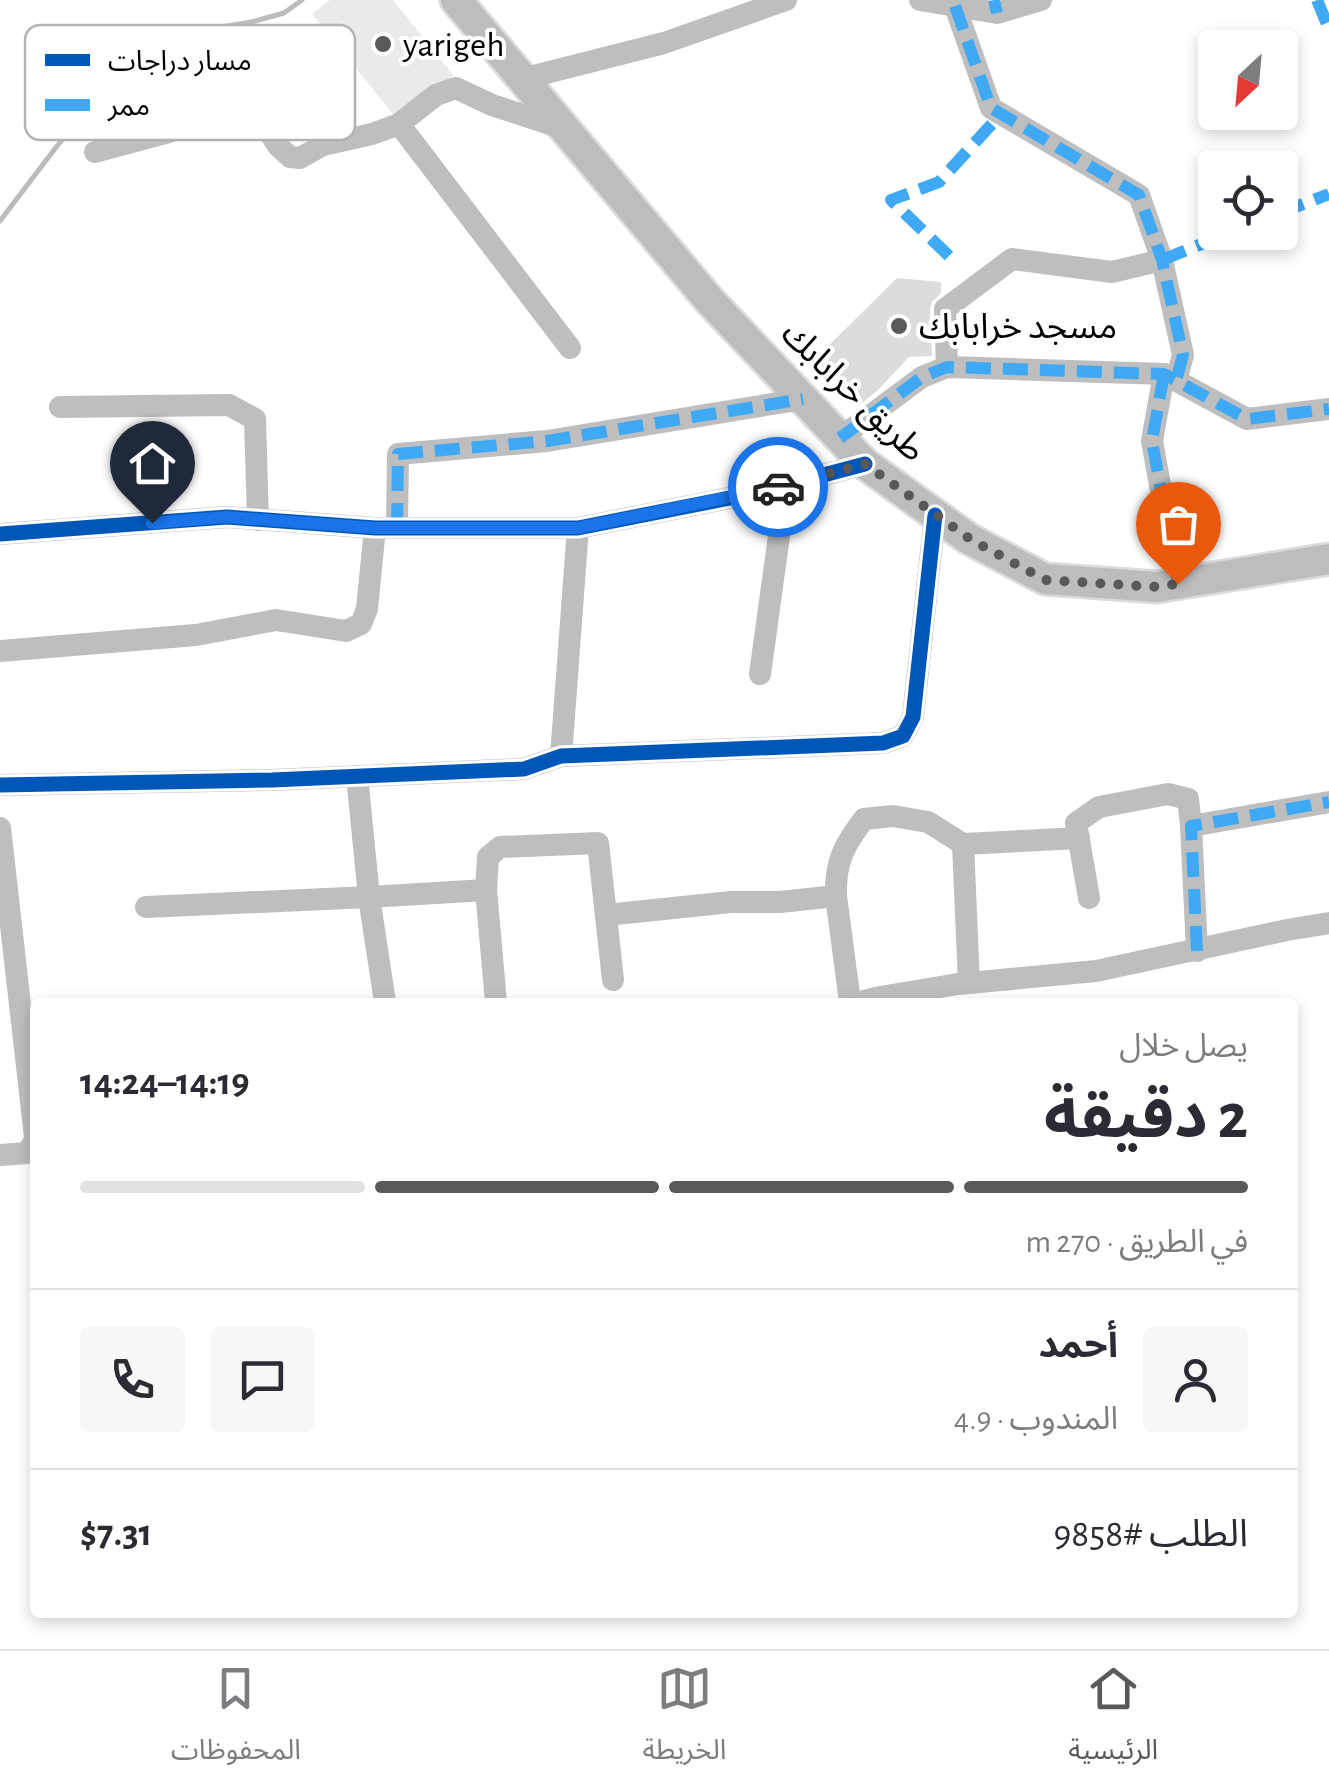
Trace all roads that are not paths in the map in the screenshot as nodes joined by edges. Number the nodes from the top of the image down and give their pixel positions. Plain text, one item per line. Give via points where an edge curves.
1 (456, 0) edge
2 (786, 0) edge
3 (920, 0) edge
4 (1041, 0) edge
5 (955, 6) junction
6 (996, 6) edge
7 (522, 79) junction
8 (398, 124) junction
9 (565, 130) junction
10 (355, 138) edge
11 (141, 140) edge
12 (275, 140) edge
13 (345, 140) edge
14 (95, 152) dead end
15 (1162, 260) junction
16 (570, 348) dead end
17 (947, 367) junction
18 (1170, 377) junction
19 (804, 399) junction
20 (60, 407) dead end
21 (1329, 409) edge
22 (840, 438) junction
23 (865, 464) junction
24 (786, 485) junction
25 (935, 515) junction
26 (258, 520) junction
27 (386, 528) junction
28 (578, 528) junction
29 (0, 534) edge
30 (1329, 559) edge
31 (1178, 584) junction
32 (0, 652) edge
33 (760, 674) dead end
34 (561, 756) junction
35 (357, 776) junction
36 (0, 785) edge
37 (1329, 802) edge
38 (1191, 826) junction
39 (0, 828) edge
40 (1079, 838) junction
41 (963, 844) junction
42 (486, 890) junction
43 (836, 896) junction
44 (369, 897) junction
45 (1090, 898) dead end
46 (146, 908) dead end
47 (606, 915) junction
48 (1329, 923) edge
49 (1197, 950) junction
50 (613, 980) dead end
51 (969, 983) junction
52 (384, 998) edge
53 (496, 998) edge
54 (849, 998) edge
55 (876, 998) edge
56 (30, 1095) edge
57 (30, 1147) edge
58 (0, 1155) edge

1 - 7 main road, طريق خرابابك
2 - 7 street via 664,43
3 - 5 street
4 - 6 street
5 - 6 street
5 - 15 street via 991,108 1139,194
7 - 9 main road, طريق خرابابك
8 - 9 street via 456,88
8 - 10 street
8 - 16 street
9 - 19 main road, طريق خرابابك via 710,301
11 - 14 street
12 - 13 street via 300,158
15 - 17 street via 1112,272 1012,259 945,309
15 - 18 street via 1183,355
17 - 18 street
17 - 22 street via 922,376
18 - 21 street via 1247,419
18 - 31 street via 1152,441
19 - 22 main road, طريق خرابابك
19 - 27 street via 547,440 398,454
20 - 26 street via 229,405 255,419
22 - 23 main road, طريق خرابابك
23 - 24 street
23 - 25 main road, طريق خرابابك
24 - 28 street
24 - 33 street
25 - 31 main road, طريق خرابابك via 1045,580
25 - 34 street via 913,717 903,736 883,743
26 - 27 street
26 - 29 street
27 - 28 street
27 - 32 street via 368,610 362,624 346,631 276,620 196,636
28 - 34 street
30 - 31 main road, طريق خرابابك
34 - 35 street via 524,768
35 - 36 street
35 - 44 street
37 - 38 street
38 - 40 street via 1188,799 1168,794 1098,807 1076,823
38 - 49 street
39 - 56 street
40 - 41 street
40 - 45 street
41 - 43 street via 928,822 864,818 835,872
41 - 51 street
42 - 44 street
42 - 47 street via 488,857 500,847 598,844
42 - 53 street
43 - 47 street
43 - 54 street
44 - 46 street
44 - 52 street
47 - 50 street
48 - 49 street
49 - 51 street via 1096,971
51 - 55 street
57 - 58 street

